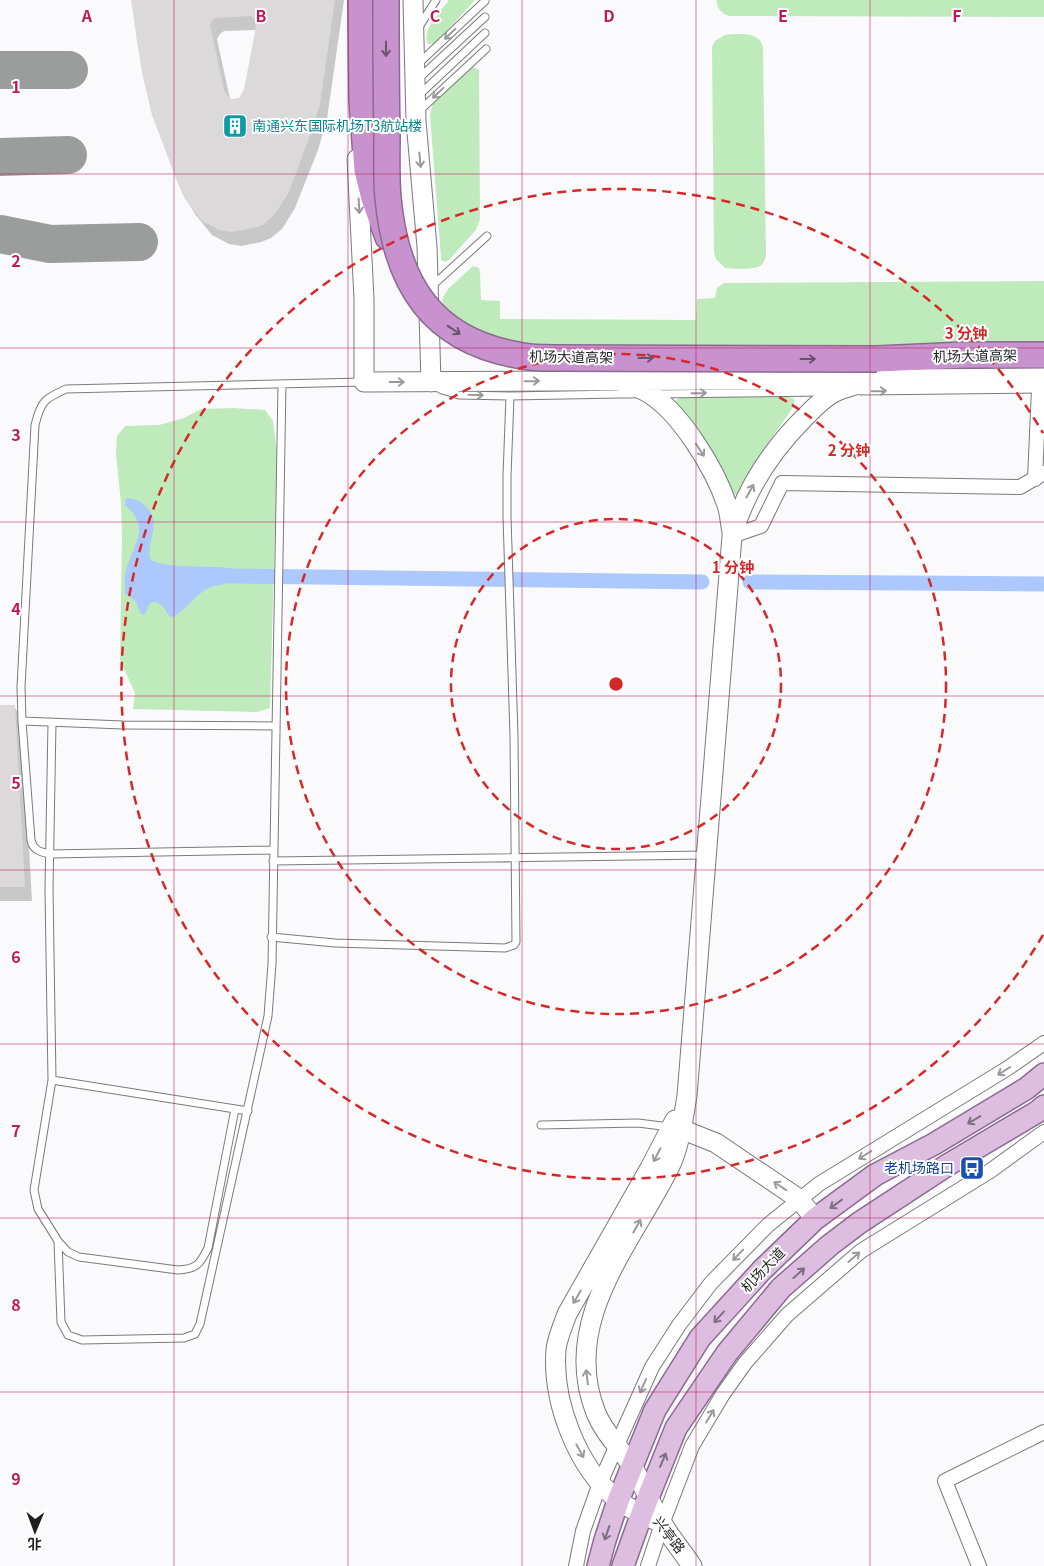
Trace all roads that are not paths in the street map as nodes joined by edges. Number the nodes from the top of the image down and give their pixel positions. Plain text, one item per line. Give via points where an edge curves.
1 (356, 0) edge
2 (361, 0) edge
3 (386, 0) edge
4 (413, 0) edge
5 (436, 0) edge
6 (485, 1) edge
7 (485, 17) dead end
8 (485, 33) dead end
9 (413, 41) junction
10 (486, 49) dead end
11 (415, 90) junction
12 (486, 236) dead end
13 (405, 274) junction
14 (428, 290) junction
15 (1044, 355) edge
16 (881, 368) junction
17 (670, 380) junction
18 (364, 382) junction
19 (431, 382) junction
20 (282, 384) junction
21 (1042, 385) edge
22 (612, 387) junction
23 (837, 391) junction
24 (647, 392) junction
25 (510, 396) junction
26 (1039, 476) edge
27 (732, 536) junction
28 (22, 721) junction
29 (52, 723) junction
30 (276, 726) junction
31 (274, 850) junction
32 (50, 854) junction
33 (707, 855) junction
34 (515, 858) junction
35 (274, 861) junction
36 (271, 937) junction
37 (1044, 1043) edge
38 (1044, 1074) edge
39 (52, 1080) junction
40 (1044, 1106) edge
41 (235, 1109) junction
42 (248, 1111) junction
43 (541, 1124) dead end
44 (676, 1128) junction
45 (1044, 1132) edge
46 (799, 1199) junction
47 (815, 1219) junction
48 (58, 1241) junction
49 (1044, 1432) edge
50 (616, 1447) junction
51 (632, 1466) junction
52 (600, 1483) junction
53 (618, 1501) junction
54 (644, 1505) junction
55 (662, 1524) junction
56 (576, 1566) edge
57 (598, 1566) edge
58 (623, 1566) edge
59 (648, 1566) edge
60 (692, 1566) edge
61 (979, 1566) edge

1 -> 18 street
2 - 13 highway, bridge via 362,100 367,170 391,246
3 -> 13 highway, 机场大道高架, bridge via 388,197 395,242
4 - 9 street
5 - 9 lane
6 -> 11 lane
7 - 11 lane
8 - 11 lane
9 - 11 street
10 -> 11 lane
11 -> 14 street
12 - 14 lane
13 -> 16 highway, 机场大道高架, bridge via 434,316 452,330 473,342 523,356
14 - 19 street
15 - 16 highway, 机场大道高架 via 965,356
16 - 17 street
16 - 21 street via 1008,378
16 - 23 street
17 - 22 street
17 - 24 lane
18 -> 19 street
18 - 20 lane
19 -> 22 street
19 -> 25 lane via 442,390 459,395
20 - 28 lane via 66,389 48,398 39,408 33,440
20 - 30 lane
23 -> 21 lane
21 - 26 street
22 - 24 street
22 - 25 lane
24 -> 23 lane
27 -> 23 street via 739,512 772,455 816,406
24 -> 27 street via 669,410 703,454 727,506
25 - 34 lane via 507,476
26 - 27 street via 1020,488 782,483 761,526
27 - 33 street
28 - 29 lane
28 - 32 lane via 32,845 36,850
29 - 30 lane
29 - 32 lane
30 - 31 lane
31 - 32 lane
31 - 35 lane
32 - 39 lane
33 - 34 lane
33 - 44 street via 688,1096
34 - 35 lane
34 - 36 lane via 517,938 510,947 335,943
35 - 36 lane
36 - 42 lane via 268,1016
37 -> 46 street
38 -> 47 main road, 机场大道 via 1027,1088 934,1144 875,1175
39 - 41 lane
39 - 48 lane via 34,1190 38,1209
54 -> 40 main road, 机场大道 via 676,1428 727,1353 782,1288 859,1223
41 - 42 lane
41 - 48 lane via 208,1248 195,1267 178,1270 79,1257 68,1252
42 - 48 lane via 200,1324 195,1334 184,1338 82,1340 68,1335 61,1322
43 - 44 lane via 638,1123
46 -> 44 street via 716,1143
50 -> 44 street, 兴亭路 via 596,1415 590,1395 586,1352 588,1334 599,1297 671,1164
44 -> 52 street via 567,1314 556,1348 558,1394 564,1414 575,1443
55 -> 45 street via 692,1446 723,1394 787,1315 861,1251 990,1171
46 - 47 street
46 -> 50 street via 768,1225 711,1283 679,1326 652,1367
47 -> 51 main road, 机场大道 via 762,1270 700,1338 655,1410
49 - 61 street via 945,1481
50 - 51 street, 兴亭路
50 - 52 street
51 - 53 main road, 机场大道
51 - 54 street, 兴亭路
52 - 53 street
52 - 56 street
53 - 54 street
53 -> 57 main road, 机场大道
54 - 55 street, 兴亭路
54 - 58 main road, 机场大道
55 - 59 street
55 - 60 street, 兴亭路

